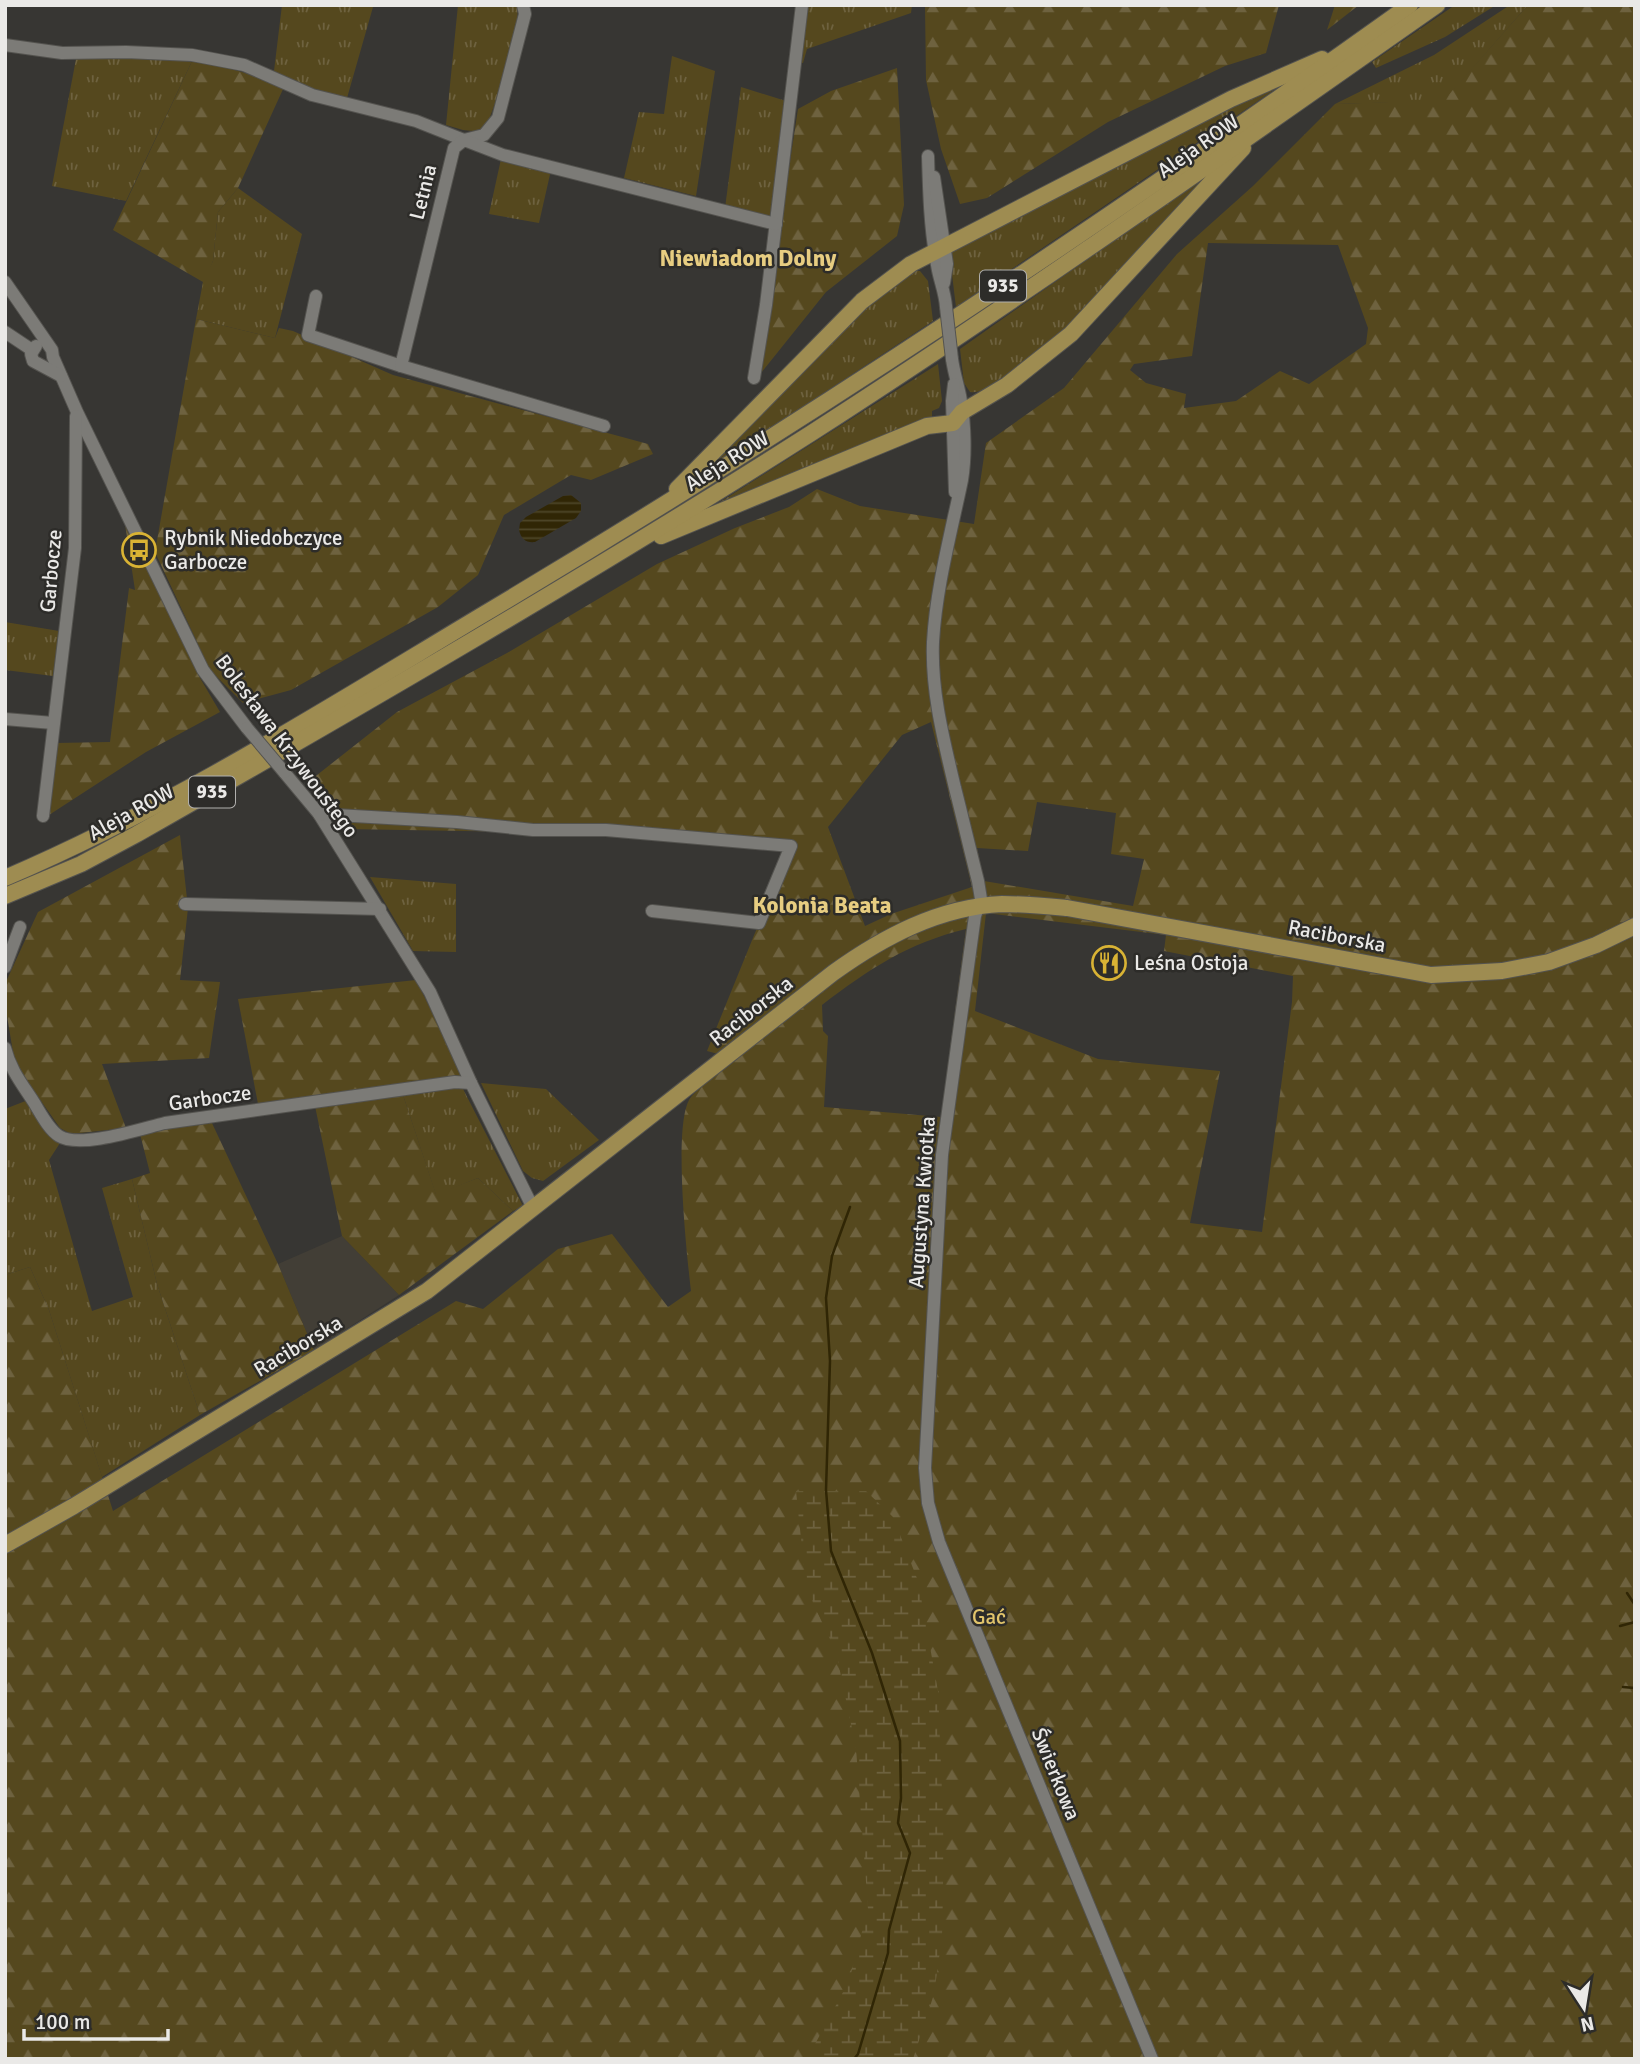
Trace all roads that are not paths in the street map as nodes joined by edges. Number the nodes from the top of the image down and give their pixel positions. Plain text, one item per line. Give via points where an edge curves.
1 (523, 5) edge
2 (802, 5) edge
3 (1410, 5) edge
4 (1437, 5) edge
5 (1357, 43) junction
6 (5, 45) edge
7 (1263, 127) junction
8 (464, 140) junction
9 (776, 224) junction
10 (940, 248) junction
11 (5, 282) edge
12 (316, 296) dead end
13 (5, 331) edge
14 (42, 353) junction
15 (401, 366) junction
16 (754, 378) dead end
17 (76, 412) junction
18 (957, 417) junction
19 (604, 426) dead end
20 (643, 520) junction
21 (626, 550) junction
22 (5, 719) edge
23 (53, 723) junction
24 (319, 814) junction
25 (43, 816) dead end
26 (5, 878) edge
27 (5, 896) edge
28 (185, 904) dead end
29 (979, 907) junction
30 (380, 909) junction
31 (652, 911) dead end
32 (20, 926) dead end
33 (1635, 926) edge
34 (5, 967) edge
35 (5, 1048) edge
36 (471, 1083) junction
37 (533, 1208) junction
38 (928, 1503) joint
39 (5, 1545) edge
40 (1152, 2059) edge

1 - 8 street via 498,118 484,135
2 - 9 street
3 - 5 main road, Aleja ROW / 935
4 - 7 main road, Aleja ROW / 935
5 - 10 main road via 1231,99
5 - 20 main road, Aleja ROW / 935 via 944,325
6 - 8 street via 62,53 192,55 244,65 312,95 416,121
7 - 18 main road via 1071,334 1007,385
7 - 21 main road, Aleja ROW / 935 via 871,393
8 - 9 street via 503,155
8 - 15 street, Letnia via 454,148
9 - 16 street
10 - 10 street via 938,189 928,156
10 - 18 street, Augustyna Kwiotka, bridge via 947,264 944,287
10 - 20 main road via 894,275 862,302
11 - 14 street, Bolesława Krzywoustego via 29,317
12 - 15 street via 308,335
13 - 14 street
14 - 17 street, Bolesława Krzywoustego via 61,376
15 - 19 street
17 - 23 street, Garbocze via 75,548
17 - 24 street, Bolesława Krzywoustego, bridge via 203,670
18 - 21 main road
18 - 29 street, Augustyna Kwiotka via 956,499 938,598 933,662 943,738 978,881
20 - 26 main road, Aleja ROW / 935 via 180,793
21 - 27 main road, Aleja ROW / 935 via 137,834
22 - 23 street
23 - 25 street, Garbocze
24 - 30 street, Bolesława Krzywoustego
24 - 31 street via 791,846 759,923
28 - 30 street
29 - 33 main road, Raciborska via 1024,904 1084,911 1431,975 1502,971 1549,962
29 - 37 main road, Raciborska via 919,922 857,956
29 - 38 street, Augustyna Kwiotka via 942,1156 925,1468
30 - 36 street, Bolesława Krzywoustego via 430,992
32 - 34 street
35 - 36 street, Garbocze via 9,1065 40,1112 56,1134 70,1141 165,1123
36 - 37 street, Bolesława Krzywoustego
37 - 39 main road, Raciborska via 427,1291
38 - 40 street, Świerkowa via 948,1565

